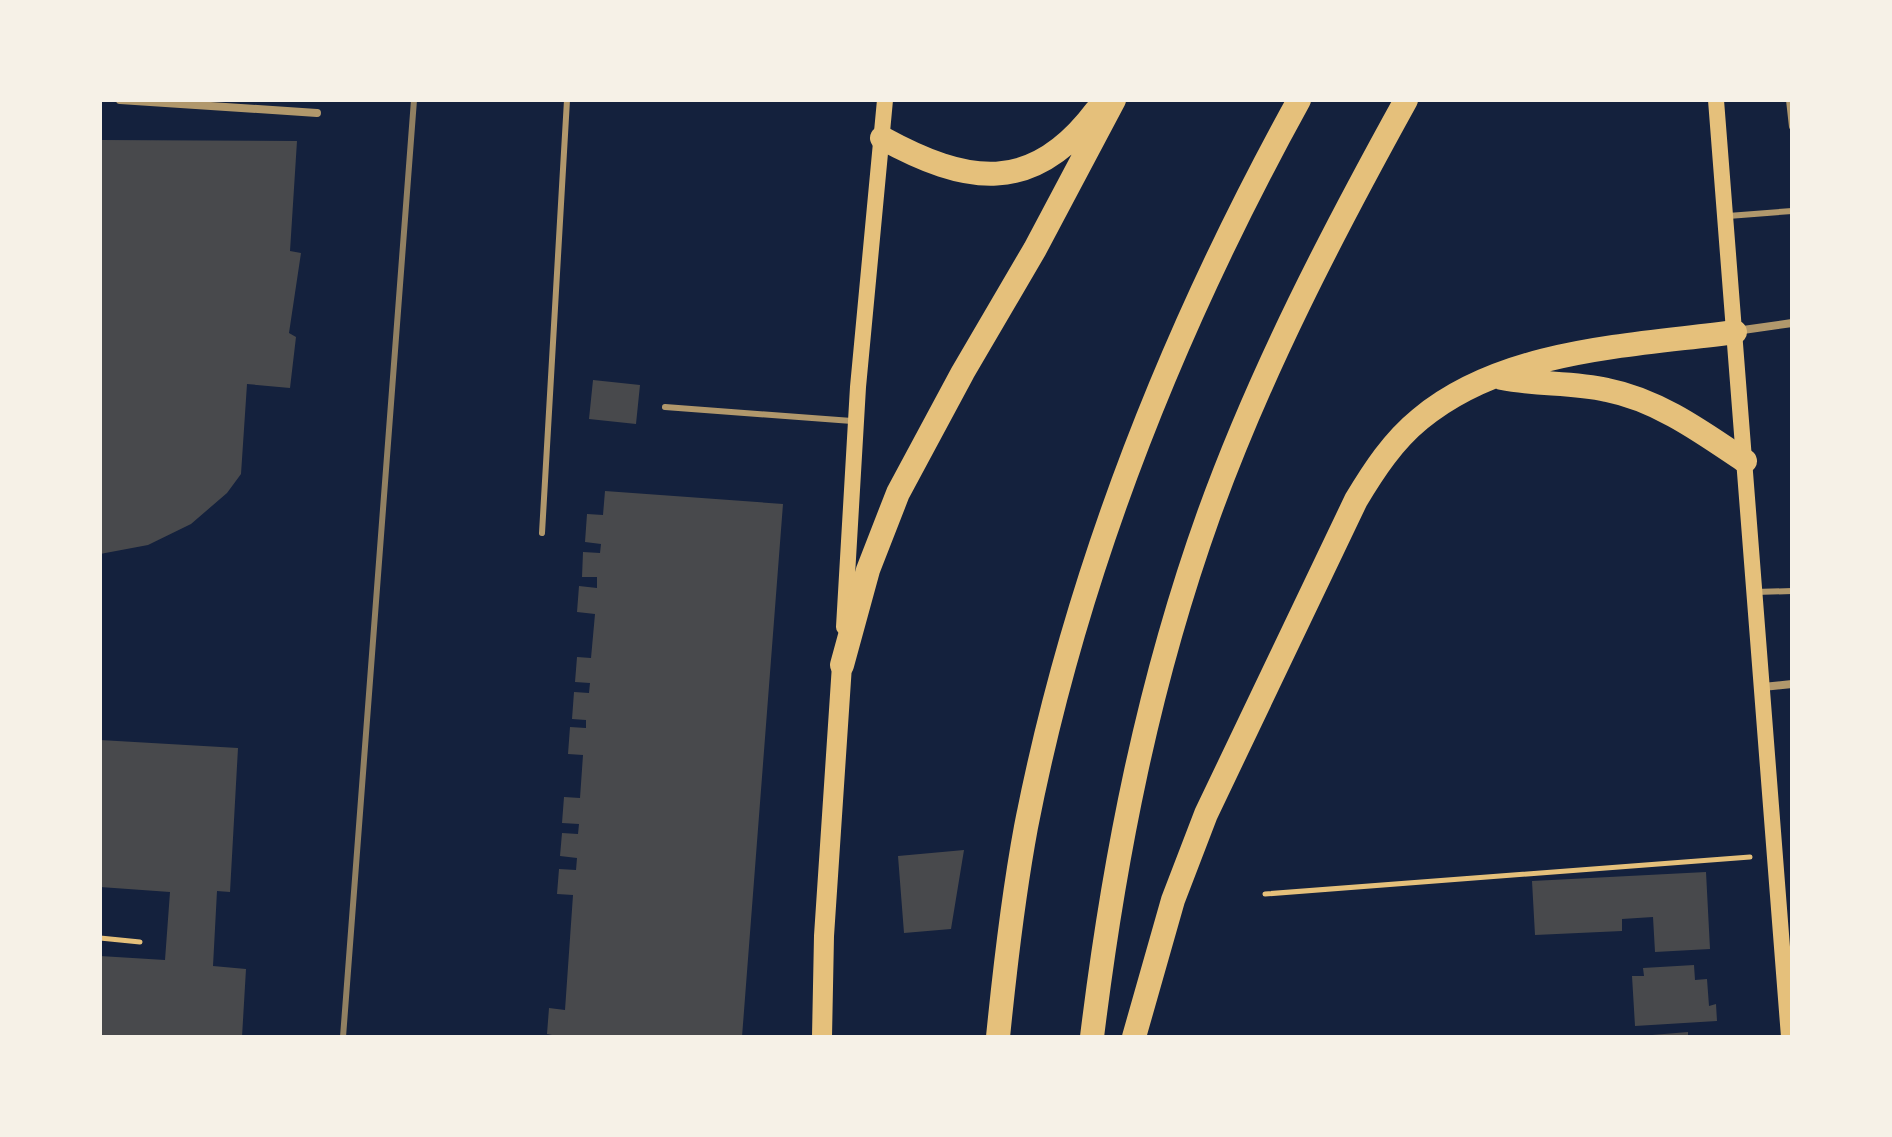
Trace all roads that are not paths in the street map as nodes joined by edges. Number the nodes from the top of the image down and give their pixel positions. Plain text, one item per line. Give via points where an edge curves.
1 (120, 100) edge
2 (567, 100) edge
3 (885, 100) edge
4 (1105, 100) edge
5 (1114, 100) edge
6 (1299, 100) edge
7 (1406, 100) edge
8 (1716, 100) edge
9 (1789, 100) edge
10 (317, 113) dead end
11 (1792, 127) edge
12 (882, 138) junction
13 (1792, 211) edge
14 (1726, 216) junction
15 (1792, 323) edge
16 (1735, 332) junction
17 (1496, 377) junction
18 (665, 407) dead end
19 (856, 421) junction
20 (1745, 461) junction
21 (542, 533) dead end
22 (1792, 591) edge
23 (1755, 592) junction
24 (842, 665) junction
25 (1792, 684) edge
26 (1763, 687) junction
27 (822, 1037) edge
28 (998, 1037) edge
29 (1092, 1037) edge
30 (1134, 1037) edge
31 (1789, 1037) edge

1 - 10 street
2 - 21 lane
3 - 12 main road
4 - 12 highway via 1061,148 1006,172 958,171
5 - 24 highway via 898,493 868,570
6 - 28 highway via 1210,272 1160,383 1081,606 1026,827
7 - 29 highway via 1300,299 1209,513 1143,733 1109,906
8 - 14 main road
9 - 11 lane
12 - 19 main road
13 - 14 lane
14 - 16 main road
15 - 16 street
16 - 17 highway via 1598,348
16 - 20 main road
17 - 20 highway via 1622,393 1683,421
17 - 30 highway via 1456,393 1418,421 1383,457 1356,500 1206,814 1173,900
18 - 19 lane
19 - 24 main road
20 - 23 main road
22 - 23 lane
23 - 26 main road
24 - 27 main road
25 - 26 street
26 - 31 main road

